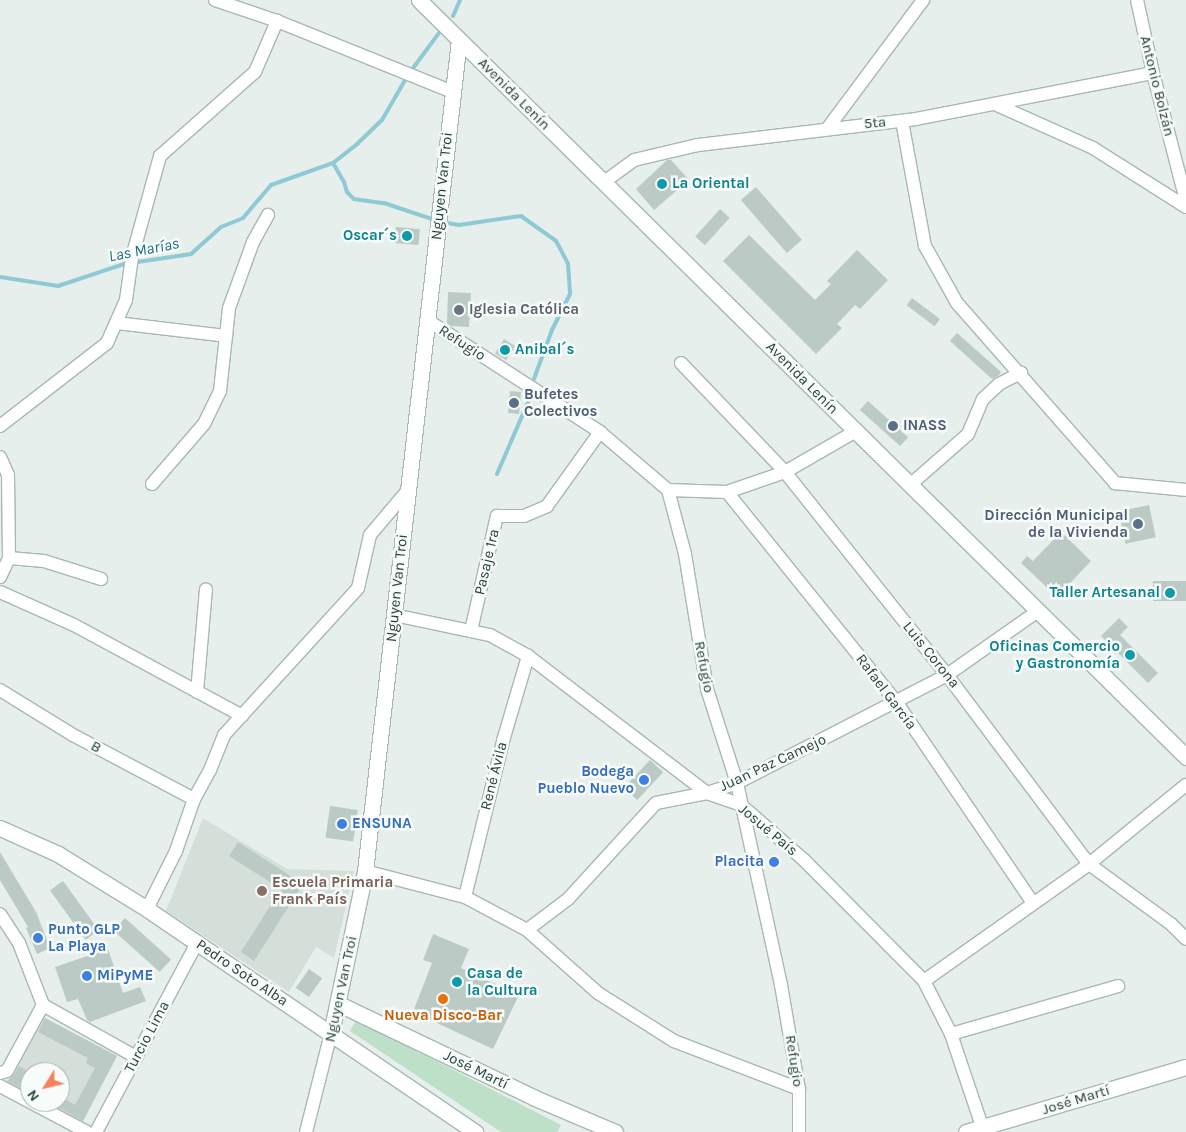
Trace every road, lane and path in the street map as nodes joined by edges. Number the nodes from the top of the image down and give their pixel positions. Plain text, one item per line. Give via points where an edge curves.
1 (215, 0) edge
2 (419, 0) edge
3 (923, 0) edge
4 (1137, 0) edge
5 (277, 22) junction
6 (459, 40) junction
7 (1153, 74) junction
8 (453, 92) junction
9 (998, 105) junction
10 (902, 121) junction
11 (827, 129) junction
12 (604, 182) junction
13 (1186, 201) edge
14 (1186, 207) edge
15 (268, 215) dead end
16 (427, 320) junction
17 (116, 323) junction
18 (226, 336) junction
19 (681, 363) dead end
20 (1021, 373) junction
21 (0, 426) edge
22 (856, 431) junction
23 (600, 432) junction
24 (0, 457) edge
25 (785, 472) junction
26 (152, 484) dead end
27 (910, 484) junction
28 (408, 490) junction
29 (668, 490) junction
30 (1186, 490) edge
31 (727, 492) junction
32 (9, 558) junction
33 (0, 577) edge
34 (101, 579) dead end
35 (206, 589) dead end
36 (0, 592) edge
37 (1038, 611) junction
38 (394, 615) junction
39 (471, 631) junction
40 (528, 656) junction
41 (947, 675) junction
42 (0, 690) edge
43 (197, 692) junction
44 (897, 703) junction
45 (242, 716) junction
46 (1186, 757) edge
47 (737, 783) junction
48 (1186, 785) edge
49 (707, 794) junction
50 (194, 799) junction
51 (741, 805) junction
52 (0, 828) edge
53 (1088, 864) junction
54 (365, 871) junction
55 (465, 897) junction
56 (1032, 902) junction
57 (147, 909) junction
58 (0, 914) edge
59 (527, 930) junction
60 (1186, 939) edge
61 (197, 943) junction
62 (924, 981) junction
63 (1118, 986) dead end
64 (339, 1004) junction
65 (43, 1005) junction
66 (332, 1033) junction
67 (950, 1034) junction
68 (136, 1057) junction
69 (1186, 1067) edge
70 (0, 1073) edge
71 (0, 1086) edge
72 (799, 1089) junction
73 (984, 1130) edge
74 (87, 1132) edge
75 (96, 1132) edge
76 (306, 1132) edge
77 (475, 1132) edge
78 (615, 1132) edge
79 (799, 1132) edge
80 (966, 1132) edge

1 - 5 street
2 - 6 street, Avenida Lenín
3 - 11 street
4 - 7 street, Antonio Bolzán
5 - 8 street
5 - 17 street via 256,72 160,156 132,257 126,300
6 - 8 street, Nguyen Van Troi
6 - 12 street, Avenida Lenín
7 - 9 street, 5ta
7 - 13 street, Antonio Bolzán
8 - 16 street, Nguyen Van Troi
9 - 10 street, 5ta
9 - 14 street via 1093,148
10 - 11 street, 5ta
10 - 20 street via 925,246 957,303
11 - 12 street, 5ta via 698,145 634,160
12 - 22 street, Avenida Lenín
15 - 18 street via 229,308
16 - 23 street, Refugio
16 - 28 street, Nguyen Van Troi
17 - 18 street
17 - 21 street via 108,343
18 - 26 street via 220,391 204,424
19 - 25 street, Luis Corona
20 - 27 street via 999,384 983,399 968,434
20 - 30 street via 1116,483
22 - 25 street
22 - 27 street, Avenida Lenín
23 - 29 street, Refugio
23 - 39 street, Pasaje 1ra via 547,506 524,516 497,516
24 - 32 street via 8,475
25 - 31 street
25 - 41 street, Luis Corona
27 - 37 street, Avenida Lenín
28 - 38 street, Nguyen Van Troi
28 - 45 street via 370,535 358,588
29 - 31 street
29 - 47 street, Refugio via 685,554 707,689
31 - 44 street, Rafael García
32 - 33 street
32 - 34 street via 44,561
35 - 43 street
36 - 43 street via 74,625
37 - 41 street, Juan Paz Camejo
37 - 46 street, Avenida Lenín
38 - 39 street, Josué País
38 - 54 street, Nguyen Van Troi
39 - 40 street, Josué País via 490,635
40 - 49 street, Josué País
40 - 55 street, René Ávila via 503,741
41 - 44 street, Juan Paz Camejo
41 - 53 street, Luis Corona
42 - 50 street, B via 73,735
43 - 45 street
44 - 47 street, Juan Paz Camejo
44 - 56 street, Rafael García
45 - 50 street via 224,736
47 - 49 street, Juan Paz Camejo
47 - 51 street, Refugio
48 - 53 street
49 - 51 street, Josué País
49 - 59 street, Juan Paz Camejo via 656,803 568,898
50 - 57 street via 176,851
51 - 62 street, Josué País via 804,860
51 - 72 street, Refugio via 781,985
52 - 57 street, Pedro Soto Alba via 58,854
53 - 56 street
53 - 60 street, Luis Corona via 1171,924
54 - 55 street
54 - 64 street, Nguyen Van Troi
55 - 59 street
56 - 62 street
57 - 61 street, Pedro Soto Alba
58 - 65 street via 19,944
59 - 72 street via 598,993 674,1041
61 - 66 street, Pedro Soto Alba
61 - 68 street, Turcio Lima
62 - 67 street, Josué País
63 - 67 street
64 - 66 street, Nguyen Van Troi
64 - 78 street, José Martí via 535,1098
65 - 68 street
65 - 70 street via 7,1071
66 - 76 street, Nguyen Van Troi
66 - 77 street, Pedro Soto Alba
67 - 73 street, Josué País
68 - 75 street, Turcio Lima
69 - 73 street, José Martí
71 - 74 street
72 - 79 street, Refugio
73 - 80 street, José Martí

